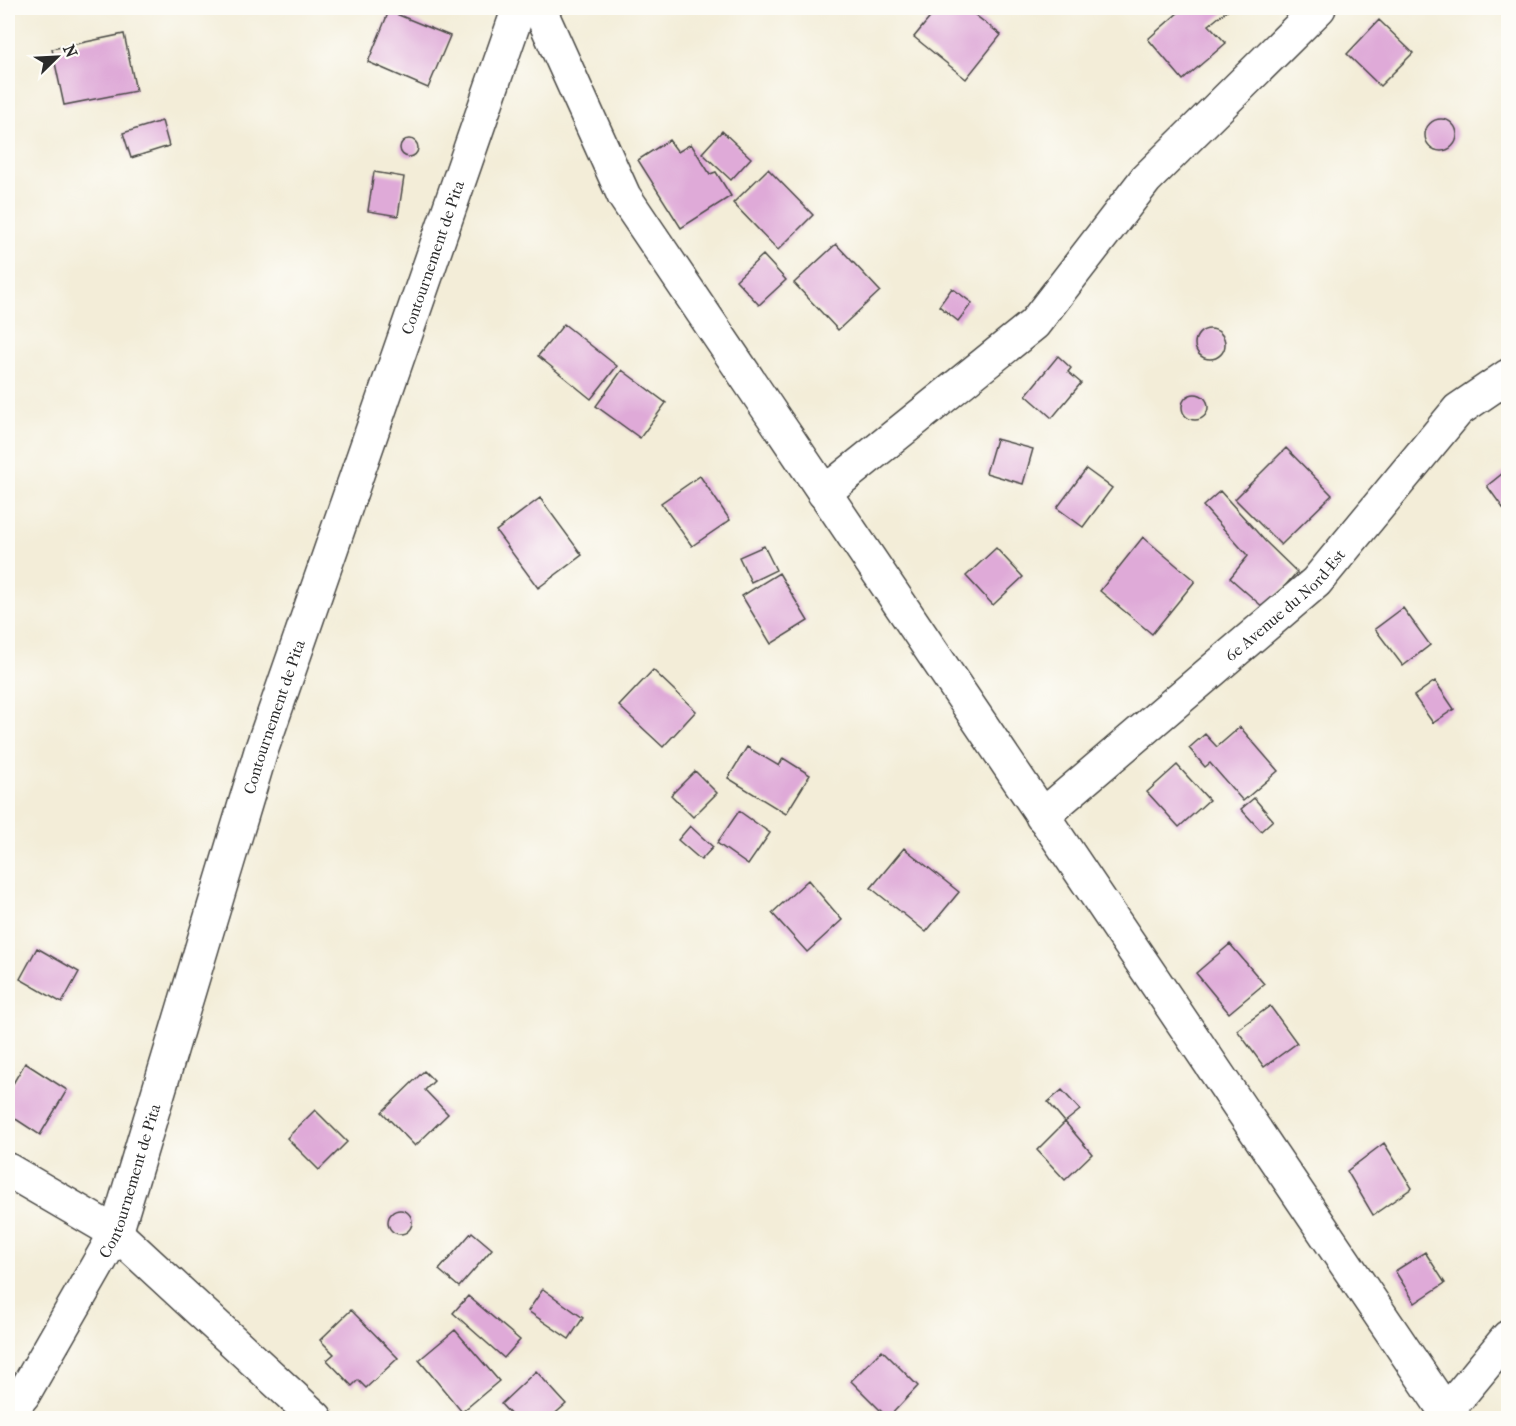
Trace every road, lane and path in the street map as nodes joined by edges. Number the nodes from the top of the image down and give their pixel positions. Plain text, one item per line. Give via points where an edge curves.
1 (519, 8) edge
2 (539, 8) edge
3 (1319, 8) edge
4 (1509, 376) edge
5 (824, 494) junction
6 (1042, 816) junction
7 (8, 1170) edge
8 (116, 1233) junction
9 (1509, 1337) edge
10 (8, 1413) edge
11 (1448, 1415) edge
12 (316, 1419) edge

1 - 8 street, Contournement de Pita via 261,751
2 - 5 street via 624,196
3 - 5 street via 1146,179 1034,324
4 - 6 street, 6e Avenue du Nord-Est via 1458,410 1316,582
5 - 6 street
6 - 11 street
7 - 8 street
8 - 10 street, Contournement de Pita via 23,1395
8 - 12 street
9 - 11 street

